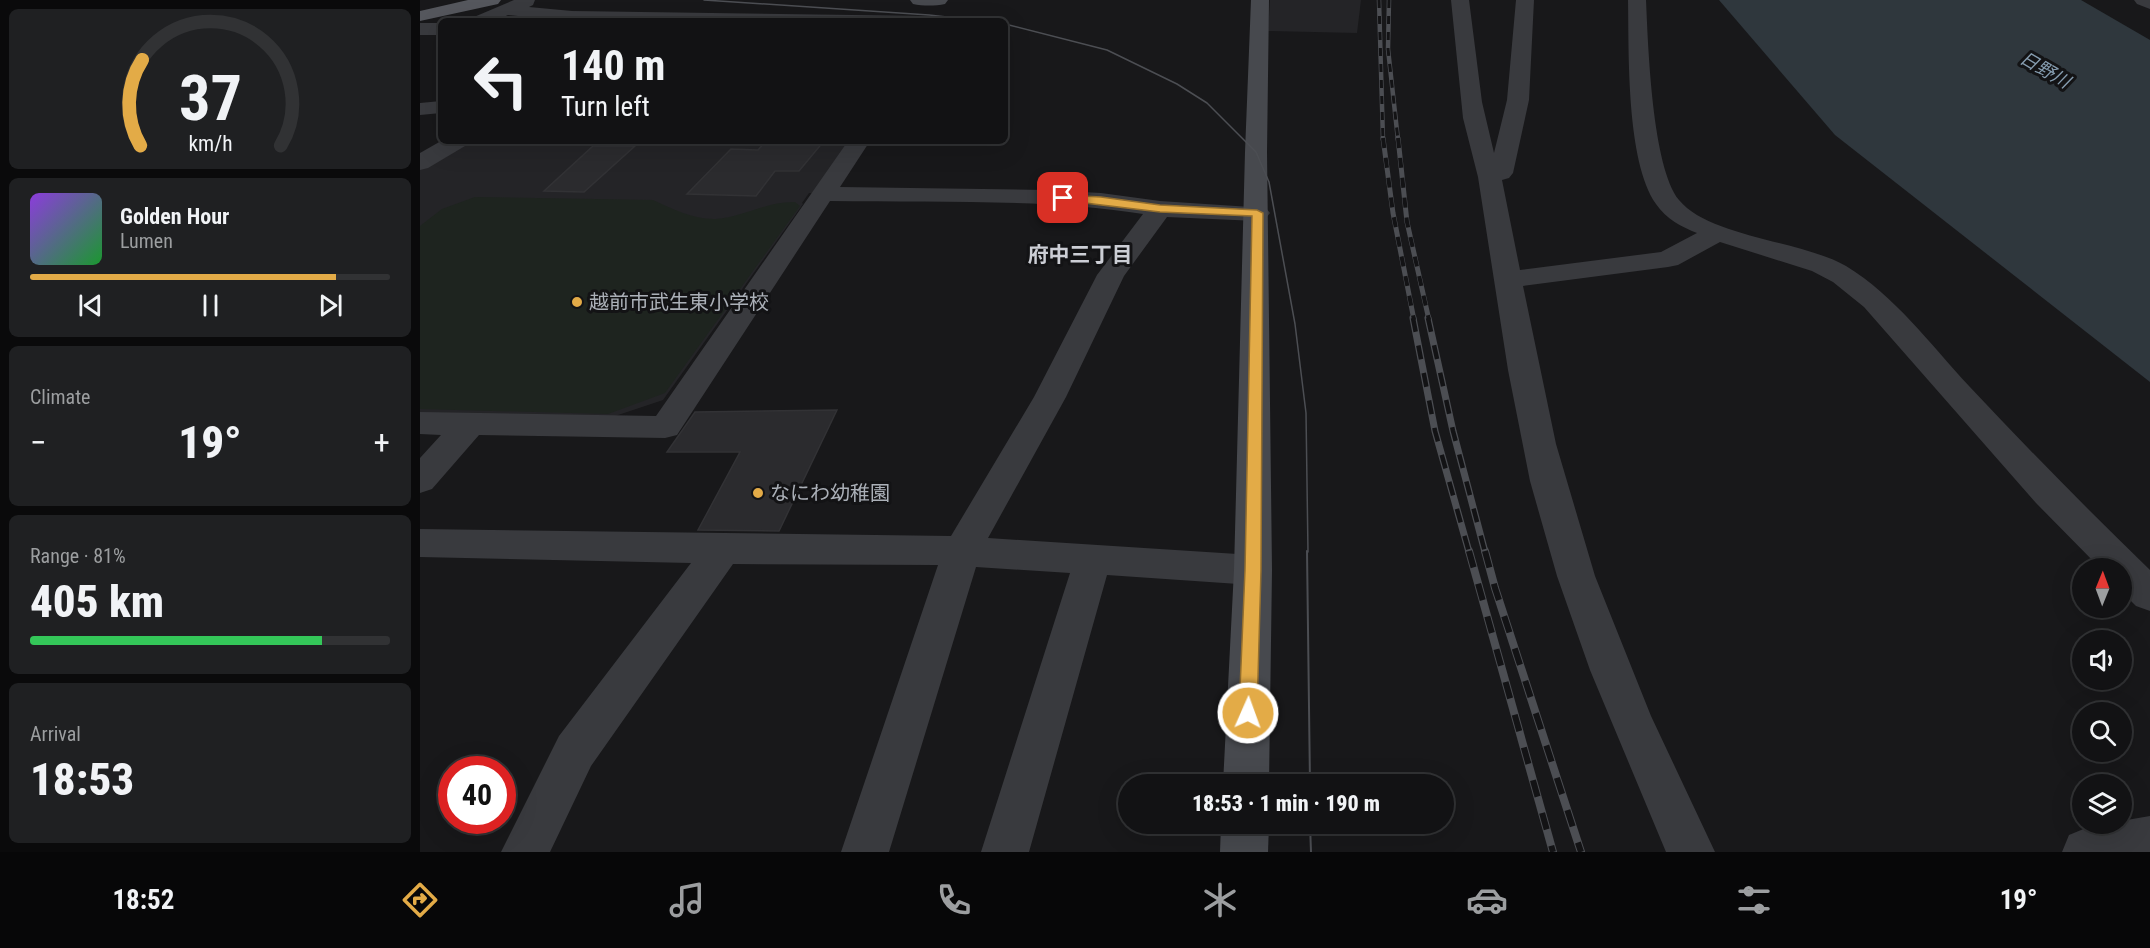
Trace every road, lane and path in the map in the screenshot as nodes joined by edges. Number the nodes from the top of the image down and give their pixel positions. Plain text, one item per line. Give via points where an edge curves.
1 (529, 0) edge
2 (919, 0) edge
3 (939, 0) edge
4 (1260, 0) edge
5 (1525, 0) edge
6 (1636, 0) edge
7 (2143, 0) edge
8 (1455, 3) edge
9 (2150, 4) edge
10 (500, 5) edge
11 (420, 16) edge
12 (484, 18) edge
13 (562, 18) edge
14 (420, 29) edge
15 (438, 29) edge
16 (438, 107) edge
17 (420, 109) edge
18 (452, 144) edge
19 (857, 144) edge
20 (420, 163) edge
21 (1489, 172) junction
22 (825, 194) junction
23 (1160, 208) junction
24 (1257, 213) junction
25 (1718, 233) junction
26 (1508, 280) junction
27 (420, 423) edge
28 (469, 425) junction
29 (420, 480) edge
30 (420, 543) edge
31 (723, 549) junction
32 (962, 551) junction
33 (1093, 559) junction
34 (1253, 570) junction
35 (2150, 595) edge
36 (1246, 774) edge
37 (1245, 834) edge
38 (525, 852) edge
39 (865, 852) edge
40 (1005, 852) edge
41 (1244, 852) edge
42 (1691, 852) edge

1 - 10 street
2 - 3 street
4 - 24 street
5 - 21 street via 1518,100 1501,172
6 - 25 street via 1644,102 1656,178 1667,203
7 - 9 street
8 - 21 street via 1477,135
10 - 11 main road
10 - 12 street
10 - 13 street
14 - 15 street
16 - 17 street
18 - 20 street
19 - 22 street
21 - 26 street
22 - 23 street via 1045,197
22 - 28 street via 665,427
23 - 24 street
23 - 32 street via 1112,275 1050,397
24 - 34 street
25 - 26 street via 1668,259
25 - 35 street via 1823,266 1874,301 2049,494
26 - 42 street via 1536,434 1575,572 1652,771
27 - 28 street
28 - 29 street
30 - 31 street
31 - 32 street
31 - 38 street via 575,751
32 - 33 street
32 - 39 street
33 - 34 street
33 - 40 street
34 - 36 street
37 - 41 street

